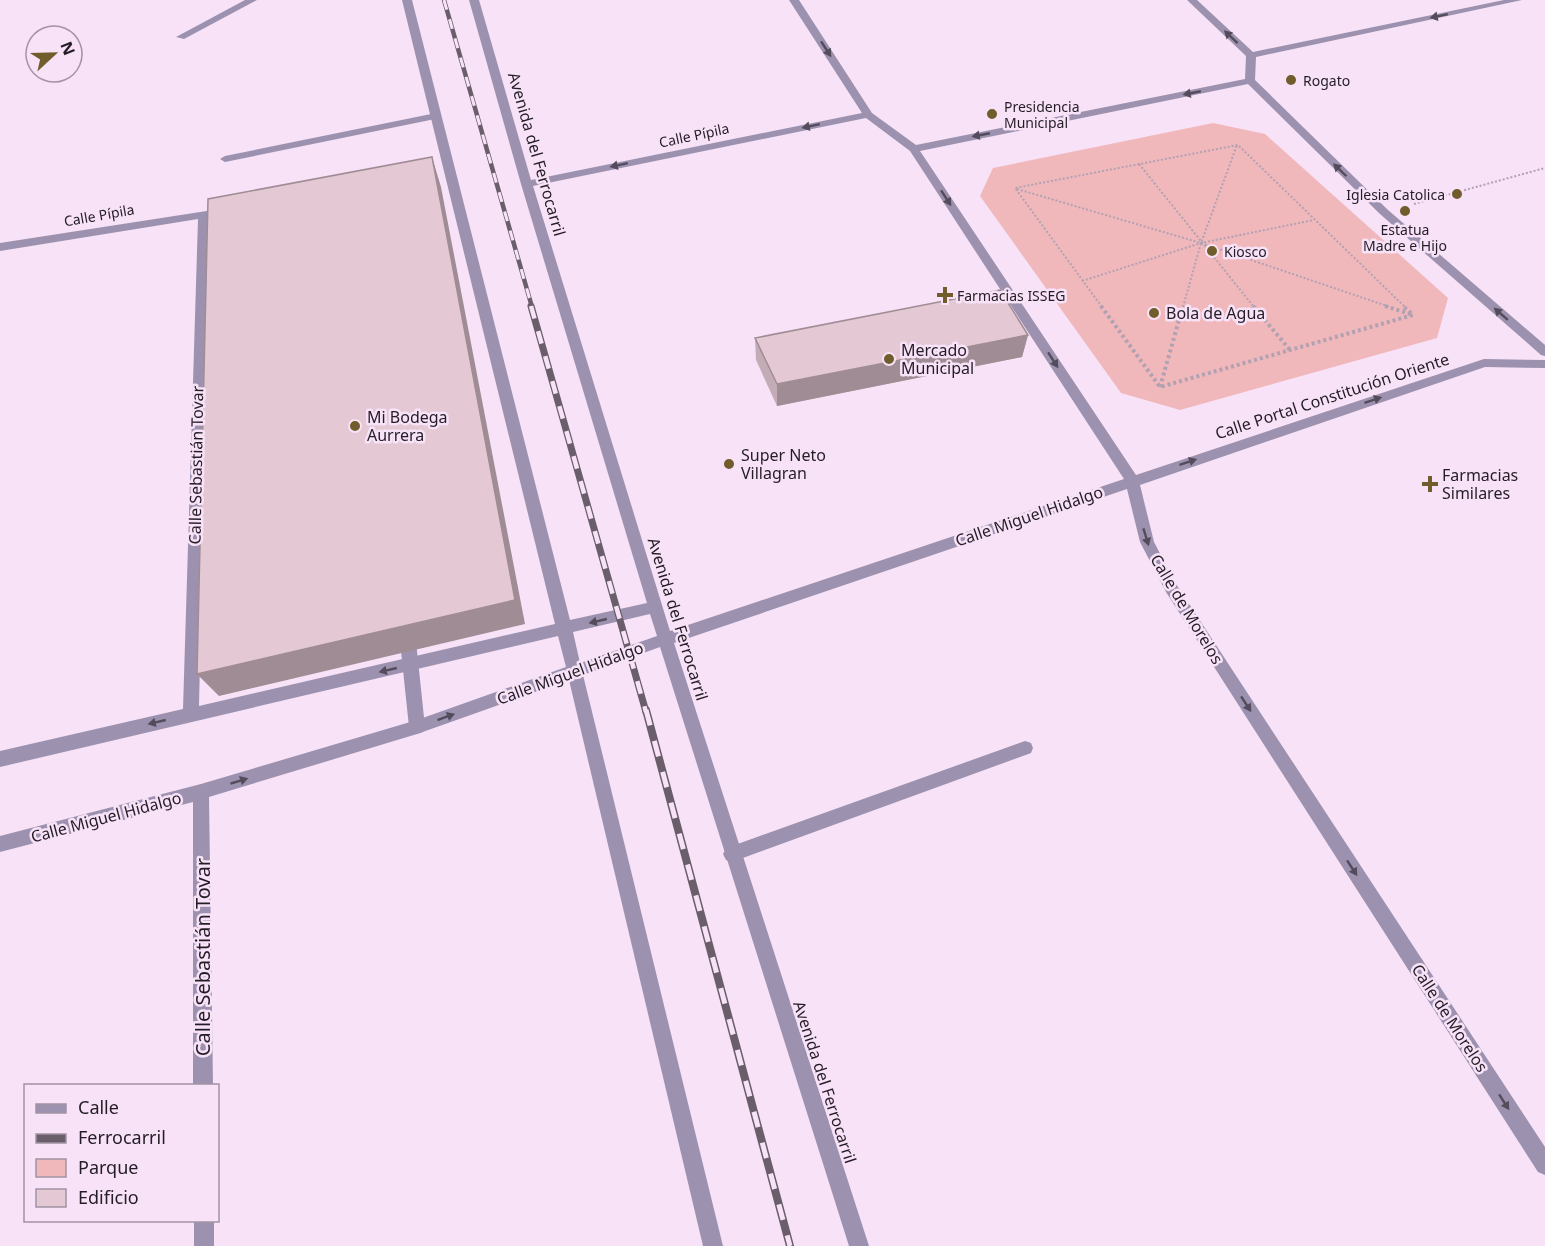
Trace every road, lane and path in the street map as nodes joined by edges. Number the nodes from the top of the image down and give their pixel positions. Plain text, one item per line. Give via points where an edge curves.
1 (252, 0) edge
2 (407, 0) edge
3 (474, 0) edge
4 (794, 0) edge
5 (1192, 0) edge
6 (1517, 0) edge
7 (181, 37) dead end
8 (1251, 55) junction
9 (1250, 81) junction
10 (868, 114) junction
11 (436, 116) junction
12 (1238, 145) junction
13 (914, 149) junction
14 (225, 159) dead end
15 (1139, 164) junction
16 (1545, 168) edge
17 (526, 184) junction
18 (1015, 188) junction
19 (228, 211) edge
20 (1384, 212) junction
21 (204, 215) junction
22 (1315, 219) junction
23 (1201, 243) junction
24 (0, 248) edge
25 (1083, 281) junction
26 (1413, 315) junction
27 (1290, 350) junction
28 (1545, 352) edge
29 (1545, 364) edge
30 (1160, 387) junction
31 (1132, 480) junction
32 (655, 607) junction
33 (405, 619) edge
34 (564, 628) junction
35 (666, 639) junction
36 (410, 665) junction
37 (575, 672) junction
38 (191, 714) junction
39 (417, 728) junction
40 (1025, 748) dead end
41 (0, 759) edge
42 (201, 792) junction
43 (0, 844) edge
44 (732, 854) junction
45 (203, 1084) edge
46 (1545, 1165) edge
47 (204, 1222) edge
48 (204, 1246) edge
49 (713, 1246) edge
50 (859, 1246) edge

1 - 7 street
2 - 11 street
3 - 17 street, Avenida del Ferrocarril
4 -> 10 street, Calle de Morelos
8 -> 5 street
6 -> 8 street
8 - 9 street
9 -> 13 street
20 -> 9 street
10 - 13 street, Calle de Morelos
10 -> 17 street, Calle Pípila
11 - 14 street
11 - 34 street via 445,173
12 - 15 path
12 - 22 path
12 - 23 path
13 -> 31 street, Calle de Morelos
15 - 18 path
15 - 23 path
16 - 20 path
17 - 32 street, Avenida del Ferrocarril
18 - 23 path
18 - 25 path
19 - 21 street, Calle Pípila
28 -> 20 street
21 - 24 street, Calle Pípila
21 - 38 street, Calle Sebastián Tovar
22 - 23 path
22 - 26 path
23 - 25 path
23 - 26 path
23 - 27 path
23 - 30 path
25 - 30 path
26 - 27 path
27 - 30 path
31 -> 29 street, Calle Portal Constitución Oriente via 1484,363
31 - 35 street, Calle Miguel Hidalgo
31 -> 46 street, Calle de Morelos via 1147,542 1171,588
32 -> 34 street
32 - 35 street, Avenida del Ferrocarril
33 - 36 street
34 - 36 street
34 - 37 street
35 - 37 street, Calle Miguel Hidalgo
35 - 44 street, Avenida del Ferrocarril
36 -> 38 street
36 - 39 street
39 -> 37 street, Calle Miguel Hidalgo
37 - 49 street
38 -> 41 street
42 -> 39 street, Calle Miguel Hidalgo
40 - 44 street
42 - 43 street, Calle Miguel Hidalgo
42 - 45 street, Calle Sebastián Tovar
44 - 50 street, Avenida del Ferrocarril
47 - 48 street

